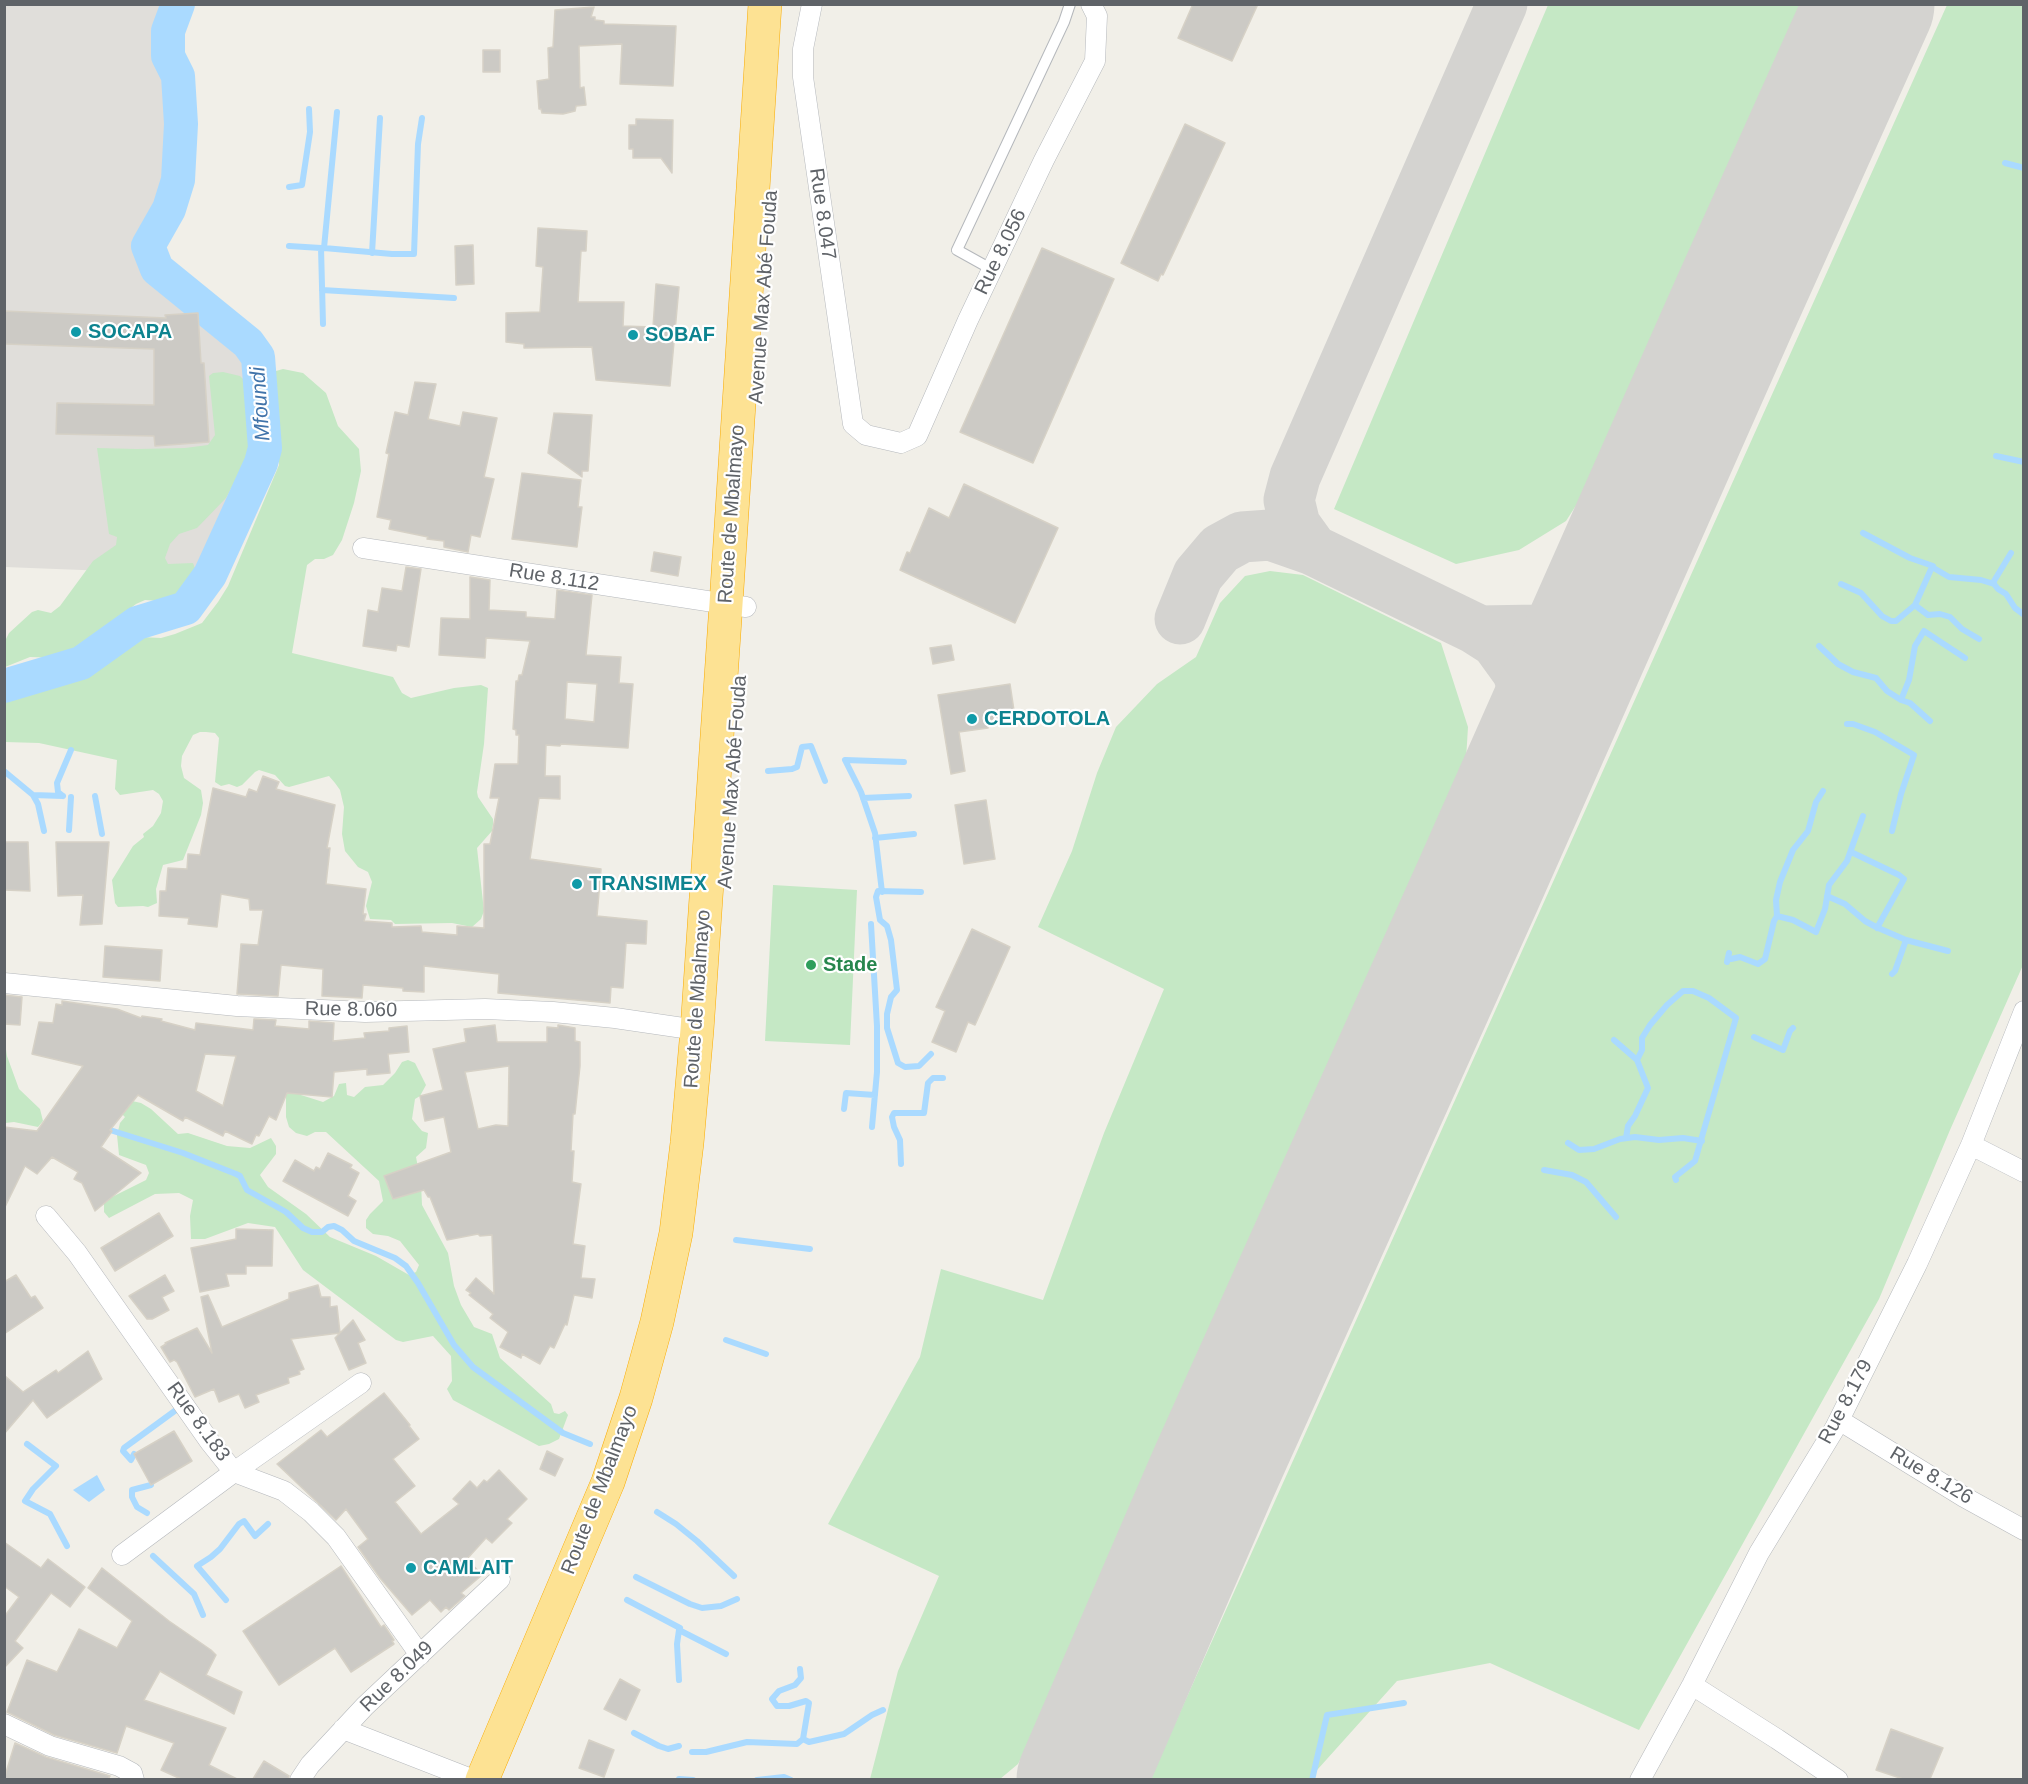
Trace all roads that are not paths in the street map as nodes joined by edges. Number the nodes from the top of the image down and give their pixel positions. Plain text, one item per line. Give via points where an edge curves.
1 (765, 4) edge
2 (782, 4) edge
3 (812, 4) edge
4 (1070, 4) edge
5 (1090, 4) edge
6 (993, 270) junction
7 (853, 423) joint
8 (363, 548) dead end
9 (736, 606) junction
10 (4, 983) edge
11 (2024, 1011) edge
12 (697, 1030) junction
13 (1971, 1145) junction
14 (2024, 1172) edge
15 (46, 1216) dead end
16 (362, 1383) dead end
17 (1839, 1420) junction
18 (234, 1472) junction
19 (2024, 1530) edge
20 (122, 1555) dead end
21 (500, 1579) dead end
22 (420, 1654) junction
23 (1692, 1686) junction
24 (4, 1724) edge
25 (343, 1729) junction
26 (134, 1779) edge
27 (300, 1779) edge
28 (474, 1779) edge
29 (482, 1779) edge
30 (507, 1779) edge
31 (1640, 1779) edge
32 (1838, 1779) edge

1 - 9 highway, Route de Mbalmayo
2 - 9 highway, Avenue Max Abé Fouda
3 - 7 street, Rue 8.047 via 803,49 803,77
4 - 6 lane via 957,250
5 - 6 street, Rue 8.056 via 1097,16 1095,61
6 - 7 street, Rue 8.056 via 917,435 901,443 866,435
8 - 9 street, Rue 8.112
9 - 12 highway, Route de Mbalmayo
9 - 30 highway, Avenue Max Abé Fouda via 707,1149 693,1241 676,1323 627,1487
10 - 12 street, Rue 8.060 via 237,1006 365,1012 554,1012
11 - 13 street, Rue 8.179
12 - 29 highway, Route de Mbalmayo via 676,1233 645,1365 608,1482
13 - 14 street
13 - 17 street, Rue 8.179
15 - 18 street, Rue 8.183 via 77,1253
16 - 18 street
17 - 19 street, Rue 8.126
17 - 23 street, Rue 8.179 via 1759,1553
18 - 20 street
18 - 22 street, Rue 8.183 via 284,1491 311,1512 336,1537
21 - 22 street, Rue 8.049
22 - 25 street, Rue 8.049
23 - 31 street, Rue 8.179
23 - 32 street
24 - 26 street via 50,1746 119,1766 132,1773
25 - 27 street, Rue 8.049
25 - 28 street

